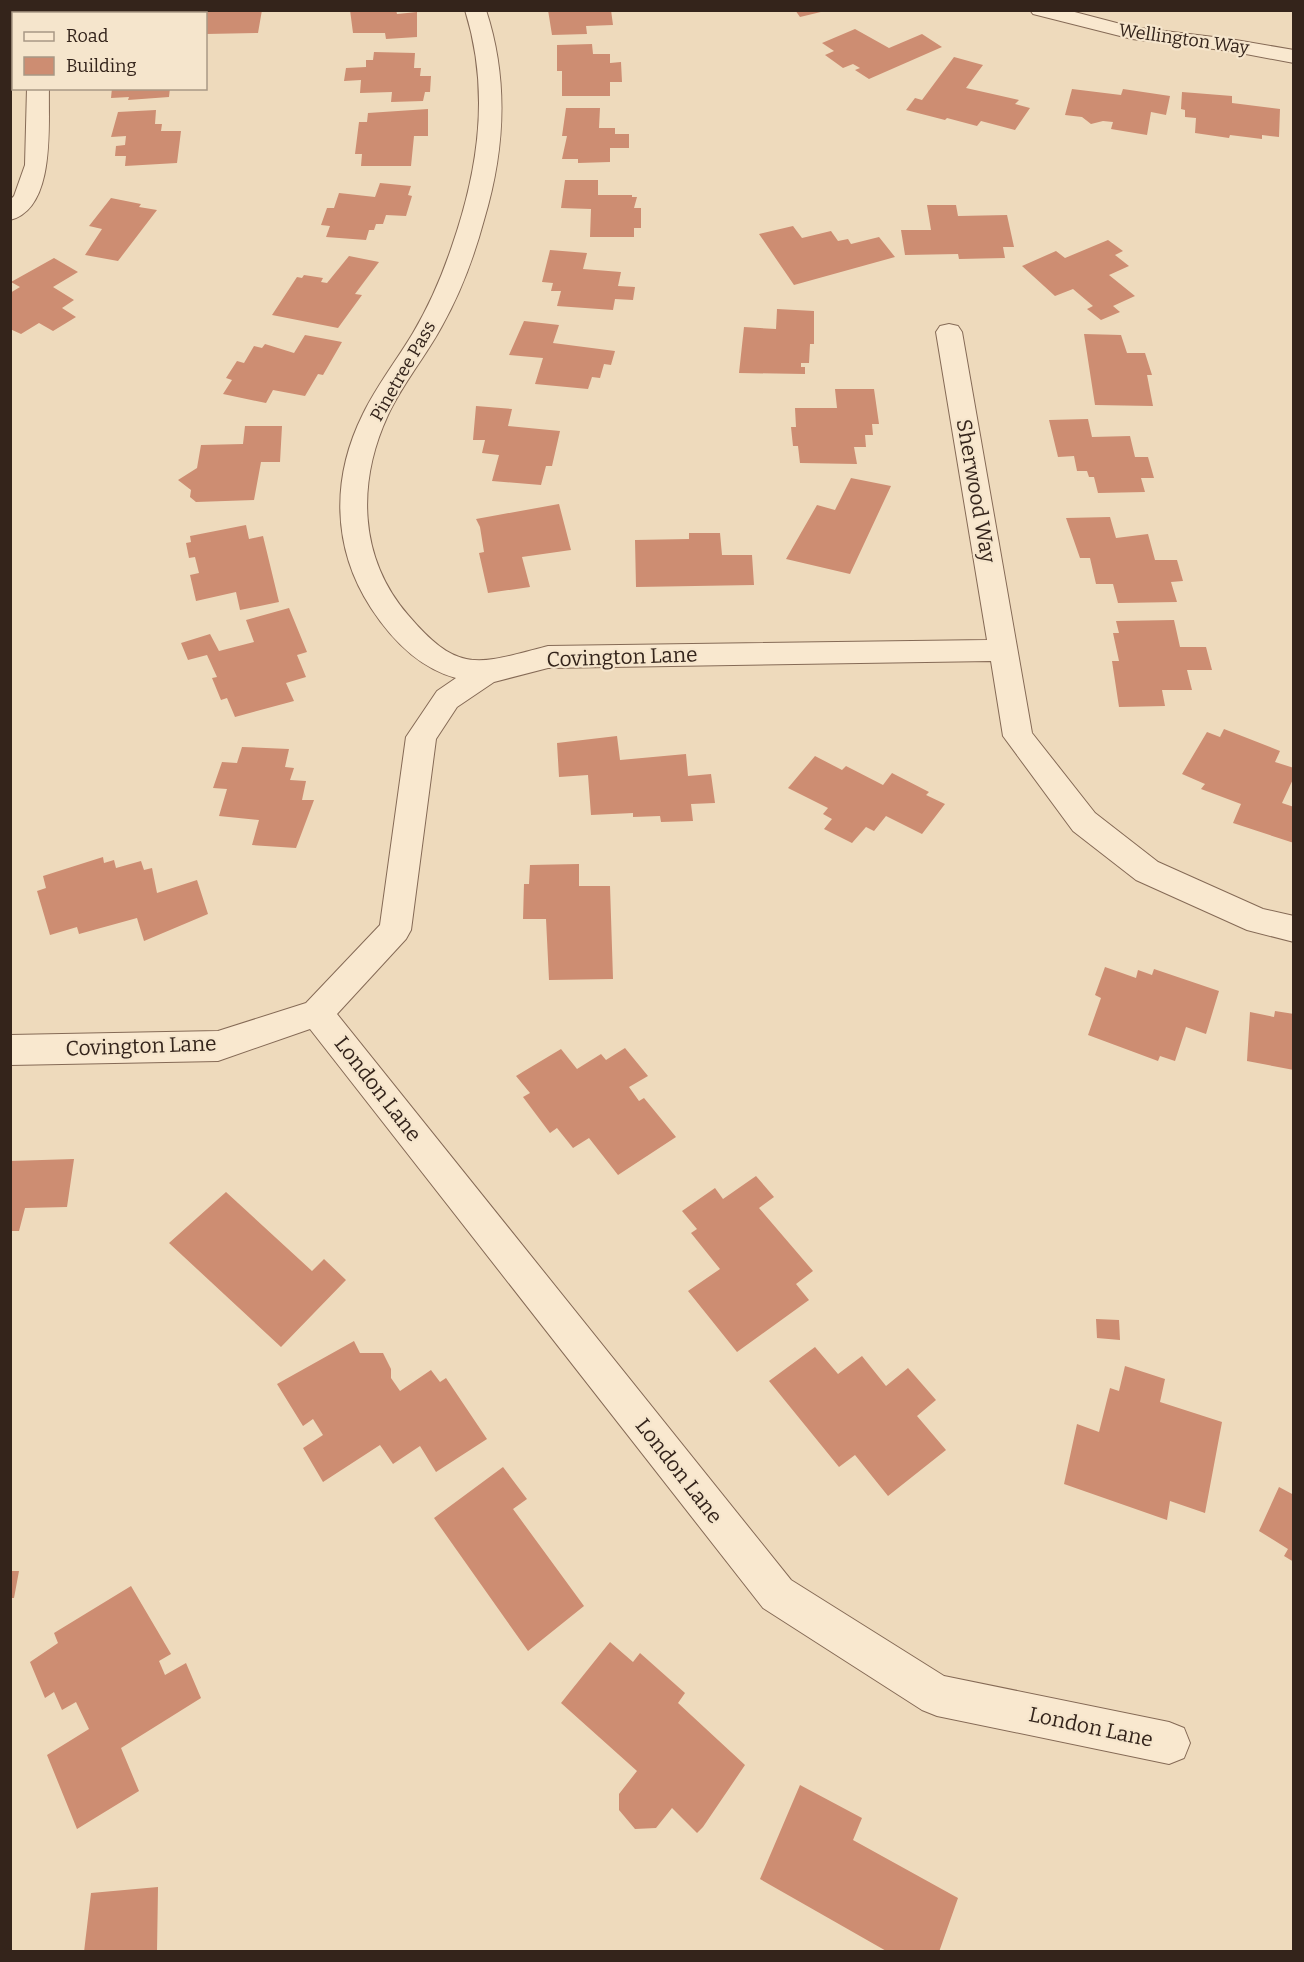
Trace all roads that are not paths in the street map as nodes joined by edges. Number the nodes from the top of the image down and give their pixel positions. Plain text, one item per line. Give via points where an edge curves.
1 (475, 10) edge
2 (1040, 10) edge
3 (1293, 57) edge
4 (38, 90) edge
5 (10, 213) edge
6 (949, 332) dead end
7 (1003, 650) junction
8 (485, 673) junction
9 (1293, 929) edge
10 (317, 1012) junction
11 (10, 1050) edge
12 (1169, 1743) dead end

1 - 8 street, Pinetree Pass via 490,78 484,172 464,249 441,304 380,407 363,445 355,476 352,530 366,578 398,623 443,663
2 - 3 street, Wellington Way via 1132,33
4 - 5 street via 36,165 25,199
6 - 7 street, Sherwood Way
7 - 8 street, Covington Lane via 548,657
7 - 9 street via 1018,736 1084,822 1147,871 1258,921
8 - 10 street, Covington Lane via 447,699 421,737 395,930
10 - 11 street, Covington Lane via 218,1046
10 - 12 street, London Lane via 777,1594 937,1695

